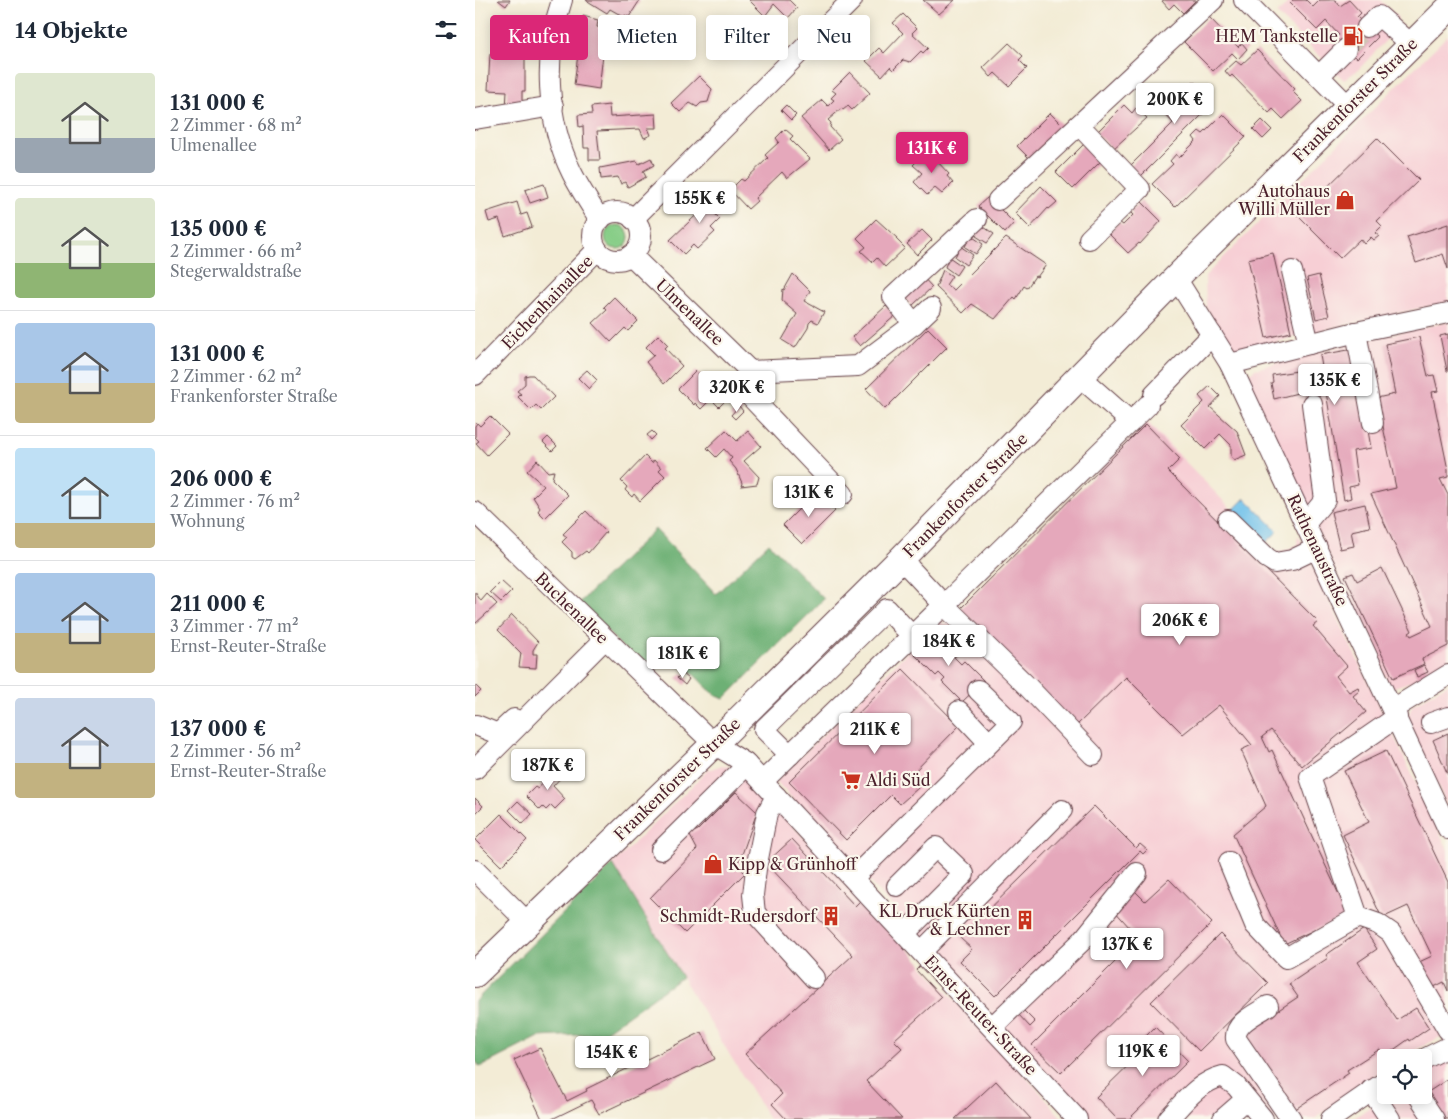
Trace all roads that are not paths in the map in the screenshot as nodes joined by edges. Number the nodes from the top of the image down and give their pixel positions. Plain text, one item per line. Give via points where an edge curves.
1 (561, 0) edge
2 (852, 0) edge
3 (1213, 0) edge
4 (1244, 0) edge
5 (1448, 8) edge
6 (1367, 27) tunnel mouth
7 (1411, 44) junction
8 (1346, 49) tunnel mouth
9 (1319, 76) junction
10 (553, 106) junction
11 (1349, 107) junction
12 (475, 118) edge
13 (1079, 125) junction
14 (998, 200) dead end
15 (633, 219) junction
16 (977, 219) dead end
17 (600, 220) junction
18 (1089, 239) dead end
19 (597, 250) junction
20 (631, 255) junction
21 (1292, 271) dead end
22 (1176, 278) junction
23 (931, 308) dead end
24 (1448, 313) edge
25 (914, 324) junction
26 (1356, 332) junction
27 (1211, 335) junction
28 (1309, 344) junction
29 (1230, 364) junction
30 (750, 371) junction
31 (475, 375) edge
32 (1080, 377) junction
33 (1312, 404) dead end
34 (1131, 422) junction
35 (1373, 423) dead end
36 (843, 494) dead end
37 (475, 512) edge
38 (1228, 520) dead end
39 (1305, 524) junction
40 (1317, 548) junction
41 (901, 559) junction
42 (944, 605) junction
43 (911, 635) junction
44 (602, 637) junction
45 (1448, 675) edge
46 (978, 690) dead end
47 (959, 711) dead end
48 (1395, 713) junction
49 (477, 725) dead end
50 (989, 743) junction
51 (714, 744) junction
52 (790, 755) junction
53 (1093, 755) dead end
54 (747, 765) junction
55 (475, 769) edge
56 (763, 781) junction
57 (776, 796) junction
58 (1062, 810) dead end
59 (1448, 829) edge
60 (661, 850) dead end
61 (1229, 862) dead end
62 (475, 870) edge
63 (1137, 873) dead end
64 (853, 878) junction
65 (897, 886) dead end
66 (1358, 917) junction
67 (528, 922) junction
68 (905, 933) junction
69 (922, 951) junction
70 (475, 974) edge
71 (814, 978) dead end
72 (1268, 1006) dead end
73 (992, 1027) junction
74 (1448, 1030) edge
75 (1448, 1047) edge
76 (1432, 1056) edge
77 (1377, 1086) edge
78 (1247, 1099) junction
79 (1385, 1104) edge
80 (1424, 1104) edge
81 (1077, 1119) edge
82 (1168, 1119) edge
83 (1223, 1119) edge
84 (1263, 1119) edge
85 (1291, 1119) edge
86 (1331, 1119) edge
87 (1390, 1119) edge
88 (1434, 1119) edge

1 - 10 street via 552,41 549,81
2 - 15 street
3 - 13 street
4 - 9 street
5 - 7 main road, Frankenforster Straße
6 - 7 street via 1379,16
7 - 11 main road, Frankenforster Straße
8 - 9 street
9 - 11 street
10 - 12 street
10 - 17 street via 556,131 572,172
11 - 22 main road, Frankenforster Straße
13 - 14 street
13 - 18 street via 1140,189
15 - 17 street via 616,212
15 - 20 street via 640,233 637,249
16 - 25 street via 893,297
17 - 19 street, Eichenhainallee via 593,234
19 - 20 street, Eichenhainallee via 613,260
19 - 31 street, Eichenhainallee
20 - 30 street, Ulmenallee
21 - 28 street
22 - 27 street, Rathenaustraße
22 - 32 main road, Frankenforster Straße
23 - 25 street
24 - 26 street
25 - 30 street via 858,366
26 - 28 street
26 - 35 street
27 - 29 street, Rathenaustraße
27 - 34 street
28 - 29 street
29 - 39 street, Rathenaustraße
30 - 36 street via 746,392
32 - 34 street
32 - 41 main road, Frankenforster Straße
33 - 39 street via 1325,500
34 - 42 street
37 - 44 street, Buchenallee
38 - 40 street via 1275,563 1292,560
39 - 40 street, Rathenaustraße
40 - 48 street, Rathenaustraße
41 - 42 street
41 - 51 main road, Frankenforster Straße
42 - 43 street
42 - 53 street
43 - 52 street
43 - 52 street via 887,609 764,729
44 - 49 street via 499,734
44 - 51 street, Buchenallee
44 - 55 street
45 - 48 street
46 - 50 street via 1011,722
47 - 50 street
48 - 59 street, Rathenaustraße
48 - 66 street via 1310,777
50 - 64 street
51 - 54 street, Ernst-Reuter-Straße
51 - 67 main road, Frankenforster Straße
52 - 56 street
54 - 56 street, Ernst-Reuter-Straße
54 - 60 street
56 - 57 street, Ernst-Reuter-Straße
57 - 64 street, Ernst-Reuter-Straße
57 - 71 street via 767,813 758,860 753,895 755,913
58 - 69 street
61 - 66 street via 1255,924 1286,958
62 - 67 street
63 - 73 street via 1082,941
64 - 68 street, Ernst-Reuter-Straße
65 - 68 street via 936,847 964,874
66 - 74 street via 1391,933
67 - 70 main road, Frankenforster Straße
68 - 69 street, Ernst-Reuter-Straße
69 - 73 street, Ernst-Reuter-Straße
72 - 85 street via 1238,1027 1236,1040
73 - 81 street, Ernst-Reuter-Straße
75 - 76 street
77 - 86 street
78 - 82 street via 1223,1076 1209,1079
78 - 83 street
78 - 84 street
79 - 87 street
80 - 88 street

